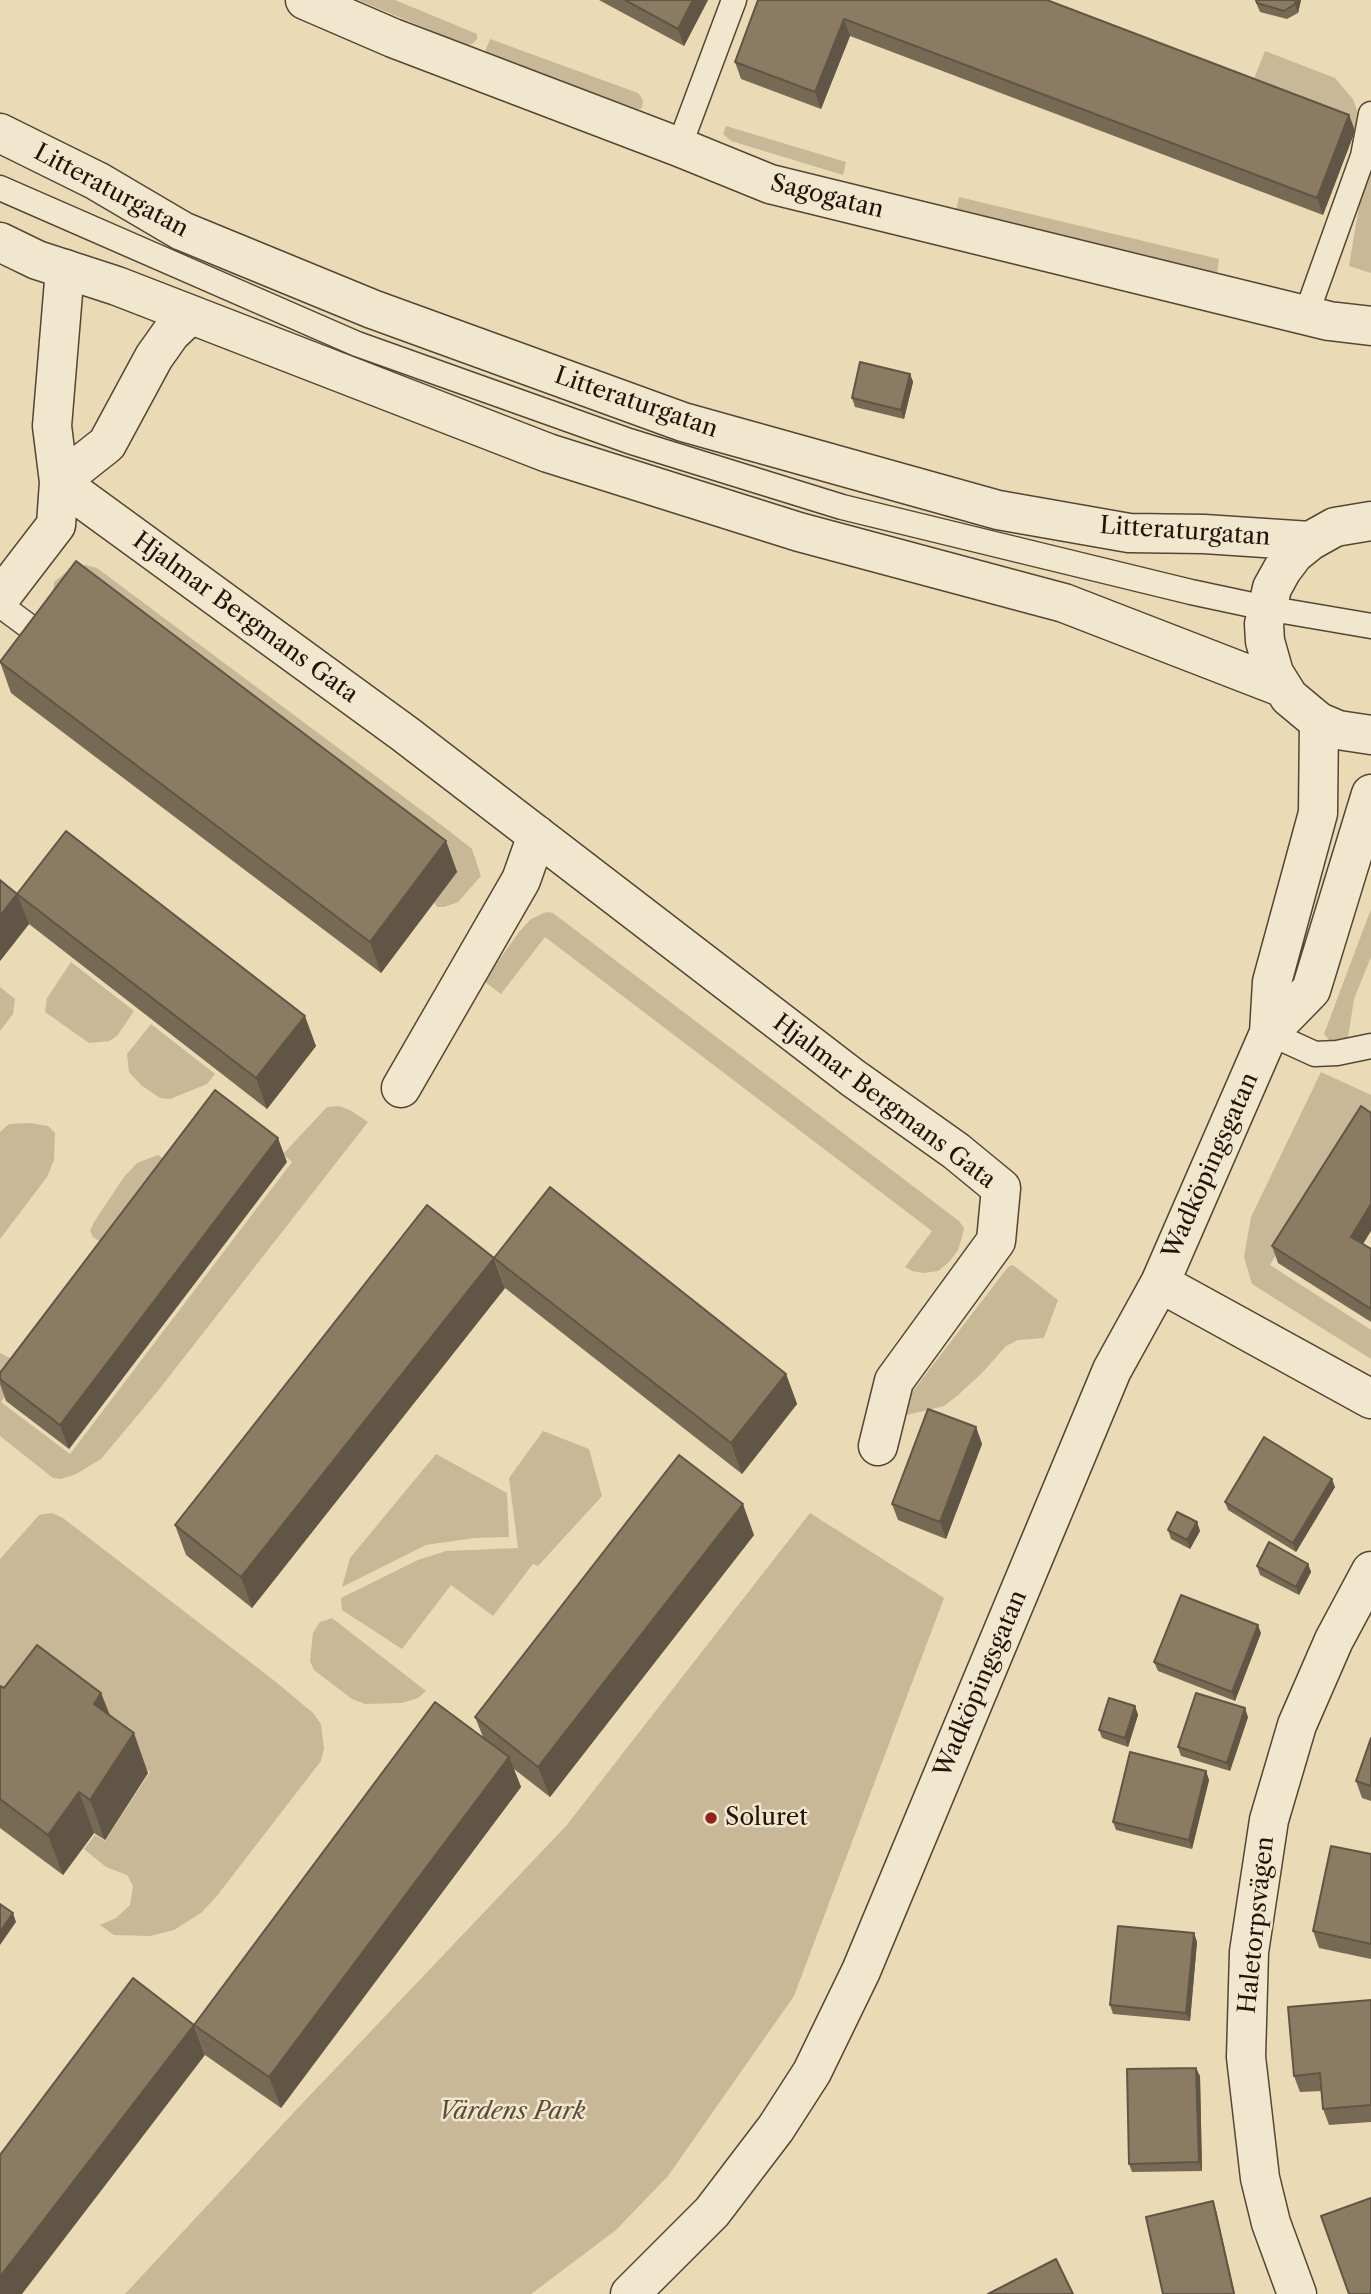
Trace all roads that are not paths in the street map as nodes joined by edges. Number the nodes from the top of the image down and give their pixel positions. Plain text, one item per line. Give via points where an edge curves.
1 (305, 0) edge
2 (734, 0) edge
3 (1371, 114) edge
4 (0, 133) edge
5 (679, 147) junction
6 (0, 188) edge
7 (0, 242) edge
8 (65, 269) junction
9 (1306, 315) junction
10 (190, 316) junction
11 (1371, 326) edge
12 (59, 482) junction
13 (1368, 515) edge
14 (1310, 541) junction
15 (0, 597) edge
16 (0, 605) edge
17 (1266, 608) junction
18 (1371, 626) edge
19 (50, 642) edge
20 (1282, 687) junction
21 (1319, 722) junction
22 (1371, 735) edge
23 (1371, 794) edge
24 (537, 835) junction
25 (1269, 1033) junction
26 (1371, 1046) edge
27 (401, 1088) dead end
28 (1160, 1283) junction
29 (1371, 1399) edge
30 (877, 1447) dead end
31 (1371, 1571) edge
32 (630, 2294) edge
33 (1297, 2294) edge

1 - 5 street, Sagogatan
2 - 5 lane
3 - 9 lane via 1363,156
4 - 14 street, Litteraturgatan via 97,181 182,231 372,309 683,422 998,510 1129,533
5 - 9 street, Sagogatan via 770,184
6 - 17 lane via 357,344 629,441 842,507
7 - 8 street, Litteraturgatan
8 - 10 street, Litteraturgatan
8 - 12 street via 52,426
9 - 11 street, Sagogatan
10 - 12 street via 154,357 107,444
10 - 20 street, Litteraturgatan via 548,453 799,532 1064,603
12 - 15 street via 56,526
12 - 24 street, Hjalmar Bergmans Gata
13 - 14 street, Litteraturgatan
14 - 17 street, Litteraturgatan via 1282,570
16 - 19 lane
17 - 18 lane
17 - 20 street, Litteraturgatan via 1265,641
20 - 21 street, Litteraturgatan via 1298,707
21 - 22 street, Litteraturgatan
21 - 25 street, Wadköpingsgatan via 1318,813 1272,982
23 - 25 street, Wadköpingsgatan via 1311,990
24 - 27 street via 521,880
24 - 30 street, Hjalmar Bergmans Gata via 1001,1188 996,1241 894,1381
25 - 26 lane via 1315,1054
25 - 28 street, Wadköpingsgatan
28 - 29 street
28 - 32 street, Wadköpingsgatan via 1111,1370 861,1971 812,2073 712,2212
31 - 33 street, Haletorpsvägen via 1334,1640 1297,1726 1269,1820 1249,1952 1246,2057 1260,2178

